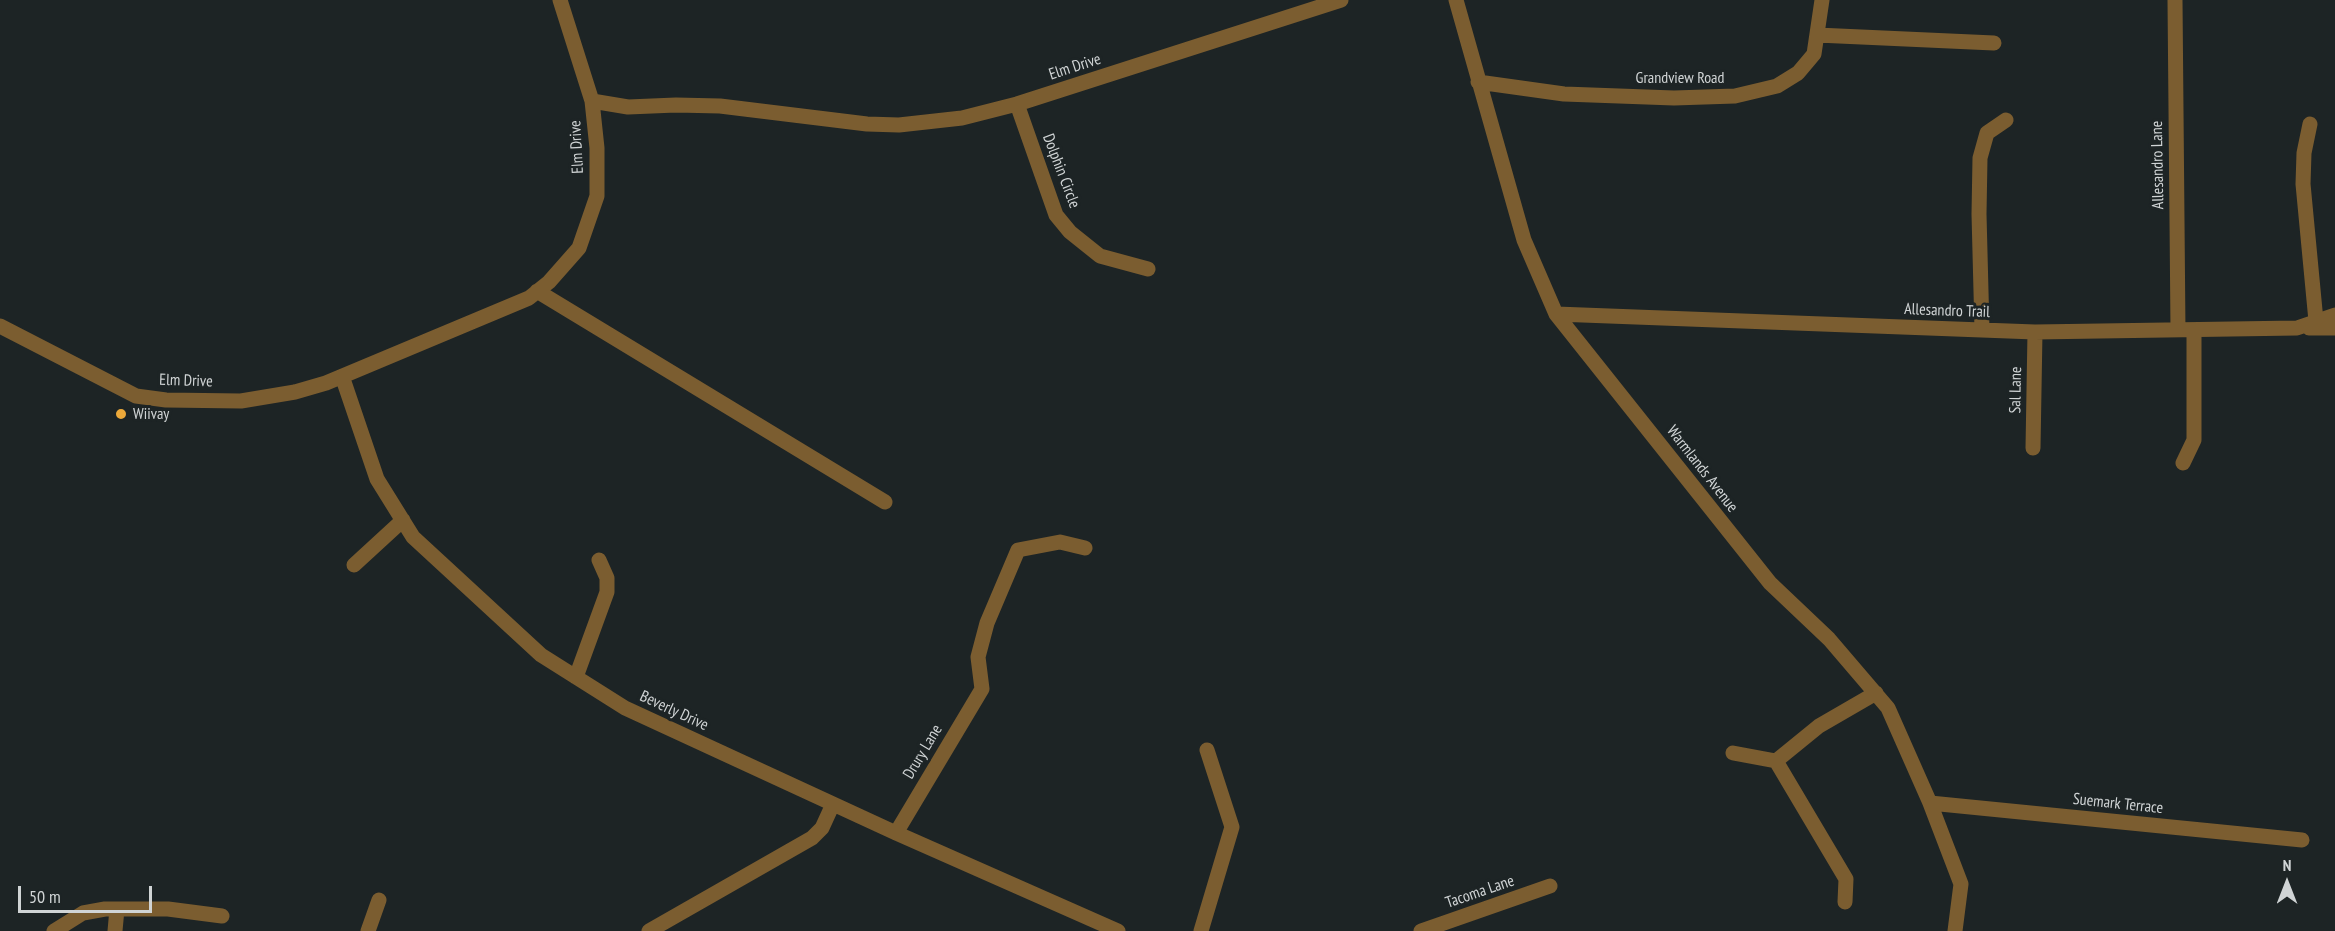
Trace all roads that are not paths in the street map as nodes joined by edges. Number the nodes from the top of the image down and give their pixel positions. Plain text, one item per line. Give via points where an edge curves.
1 (560, 0) edge
2 (1341, 0) edge
3 (1455, 0) edge
4 (1822, 0) edge
5 (2175, 0) edge
6 (1817, 35) junction
7 (1994, 43) dead end
8 (1478, 82) junction
9 (592, 100) junction
10 (1017, 104) junction
11 (2006, 120) dead end
12 (2310, 124) dead end
13 (1148, 269) dead end
14 (537, 291) junction
15 (1556, 314) junction
16 (2335, 315) edge
17 (2316, 321) junction
18 (0, 326) edge
19 (2296, 328) junction
20 (2335, 328) edge
21 (1982, 330) junction
22 (2178, 330) junction
23 (2194, 330) junction
24 (2035, 332) junction
25 (342, 376) junction
26 (2033, 448) dead end
27 (2183, 463) dead end
28 (885, 502) dead end
29 (403, 520) junction
30 (1084, 548) dead end
31 (599, 560) dead end
32 (354, 565) dead end
33 (576, 677) junction
34 (1876, 693) junction
35 (1207, 750) dead end
36 (1733, 753) dead end
37 (1776, 761) junction
38 (1930, 803) junction
39 (833, 804) junction
40 (896, 833) junction
41 (2302, 840) dead end
42 (1550, 886) dead end
43 (379, 900) dead end
44 (1845, 902) dead end
45 (117, 909) junction
46 (222, 916) dead end
47 (54, 931) edge
48 (116, 931) edge
49 (368, 931) edge
50 (649, 931) edge
51 (1118, 931) edge
52 (1202, 931) edge
53 (1421, 931) edge
54 (1955, 931) edge

1 - 9 street
2 - 10 street, Elm Drive
3 - 8 street, Warmlands Avenue
4 - 6 street, Grandview Road
5 - 22 street, Allesandro Lane
6 - 7 street
6 - 8 street, Grandview Road via 1814,54 1798,74 1778,86 1735,96 1564,94
8 - 15 street, Warmlands Avenue via 1524,240
9 - 10 street, Elm Drive via 628,107 720,106 899,125 962,118
9 - 14 street, Elm Drive via 597,196 579,248
10 - 13 street, Dolphin Circle via 1056,215 1063,224 1100,256
11 - 21 street via 1987,133 1980,158
12 - 17 street via 2302,184
14 - 25 street, Elm Drive via 530,298
14 - 28 street
15 - 21 street, Allesandro Trail
15 - 34 street, Warmlands Avenue via 1770,583 1829,639
16 - 17 street, Allesandro Trail
17 - 19 street, Allesandro Trail
18 - 25 street, Elm Drive via 136,396 241,401 295,392
19 - 20 street
19 - 23 street, Allesandro Trail
21 - 24 street, Allesandro Trail
22 - 23 street, Allesandro Trail
22 - 24 street, Allesandro Trail
23 - 27 street via 2194,440
24 - 26 street, Sal Lane
25 - 29 street, Beverly Drive via 377,479
29 - 32 street
29 - 33 street, Beverly Drive via 413,537 533,648
30 - 40 street, Drury Lane via 1060,542 1018,550 987,623 978,657 982,689
31 - 33 street via 608,579 608,592
33 - 39 street, Beverly Drive via 625,708
34 - 37 street via 1820,726
34 - 38 street, Warmlands Avenue via 1888,708
35 - 52 street via 1232,827
36 - 37 street
37 - 44 street via 1846,879
38 - 41 street, Suemark Terrace
38 - 54 street, Warmlands Avenue via 1961,884
39 - 40 street, Beverly Drive
39 - 50 street via 822,828 812,838
40 - 51 street, Beverly Drive
42 - 53 street, Tacoma Lane
43 - 49 street
45 - 46 street via 168,909
45 - 47 street via 83,913
45 - 48 street

